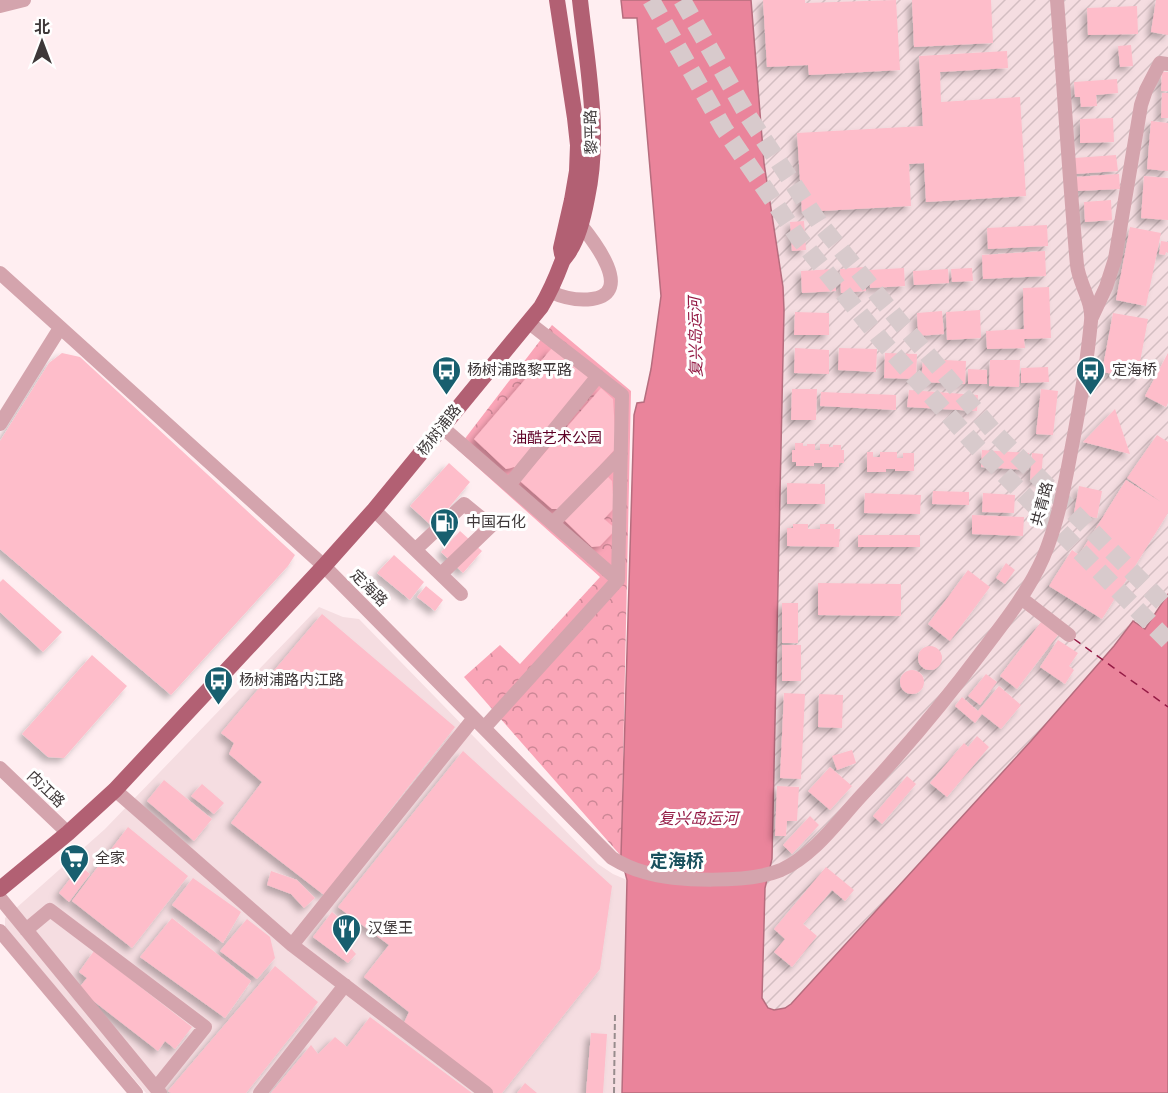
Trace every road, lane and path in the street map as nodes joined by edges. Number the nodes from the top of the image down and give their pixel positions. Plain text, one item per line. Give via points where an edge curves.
1 (24, 0) edge
2 (557, 0) edge
3 (580, 0) edge
4 (1057, 0) edge
5 (0, 6) edge
6 (1168, 64) edge
7 (574, 222) junction
8 (0, 273) edge
9 (1082, 285) junction
10 (1106, 287) junction
11 (551, 292) junction
12 (1092, 317) junction
13 (528, 322) junction
14 (60, 328) junction
15 (598, 376) junction
16 (0, 424) edge
17 (442, 427) junction
18 (621, 454) junction
19 (509, 485) junction
20 (374, 510) junction
21 (553, 523) junction
22 (416, 549) junction
23 (324, 566) junction
24 (441, 574) junction
25 (618, 580) junction
26 (461, 594) dead end
27 (1021, 598) junction
28 (1069, 635) dead end
29 (474, 718) junction
30 (484, 728) junction
31 (0, 768) edge
32 (115, 790) junction
33 (68, 833) junction
34 (729, 879) joint
35 (0, 889) edge
36 (0, 898) edge
37 (26, 930) junction
38 (0, 931) edge
39 (292, 945) junction
40 (345, 985) junction
41 (615, 1013) dead end
42 (158, 1091) edge
43 (136, 1093) edge
44 (260, 1093) edge
45 (486, 1093) edge
46 (614, 1093) edge

1 - 5 street
2 - 7 main road, 黎平路 via 576,118
3 - 7 main road, 黎平路 via 593,144 588,189
4 - 9 street, 共青路
6 - 10 street via 1160,63 1141,105 1122,230
7 - 11 main road, 黎平路 via 561,248 563,259
7 - 11 street via 604,256 611,278 608,293 578,300
8 - 14 street, 定海路
9 - 10 street
9 - 12 street, 共青路
10 - 12 street
11 - 13 main road, 杨树浦路
12 - 27 street, 共青路 via 1082,394 1057,515 1044,555
13 - 15 street
13 - 17 main road, 杨树浦路
14 - 16 street
14 - 23 street, 定海路
15 - 18 street via 622,394
15 - 19 street
17 - 19 street
17 - 20 main road, 杨树浦路
18 - 21 street
18 - 25 street
19 - 21 street
20 - 22 street
20 - 23 main road, 杨树浦路
21 - 25 street
22 - 24 street
22 - 24 street via 464,504 491,526
23 - 29 street, 定海路
23 - 32 main road, 杨树浦路
24 - 26 street
25 - 30 street
27 - 28 street
27 - 34 street, 共青路 via 946,701 816,846 783,869 759,877
29 - 30 street, 定海路
29 - 39 street
30 - 34 street, 定海路 via 612,858 642,872
31 - 33 street, 内江路
32 - 33 main road, 杨树浦路
32 - 39 street
33 - 35 main road
36 - 37 street
37 - 42 street
37 - 42 street via 50,910 205,1027
38 - 43 street
39 - 40 street
40 - 44 street
40 - 45 street
41 - 46 path

